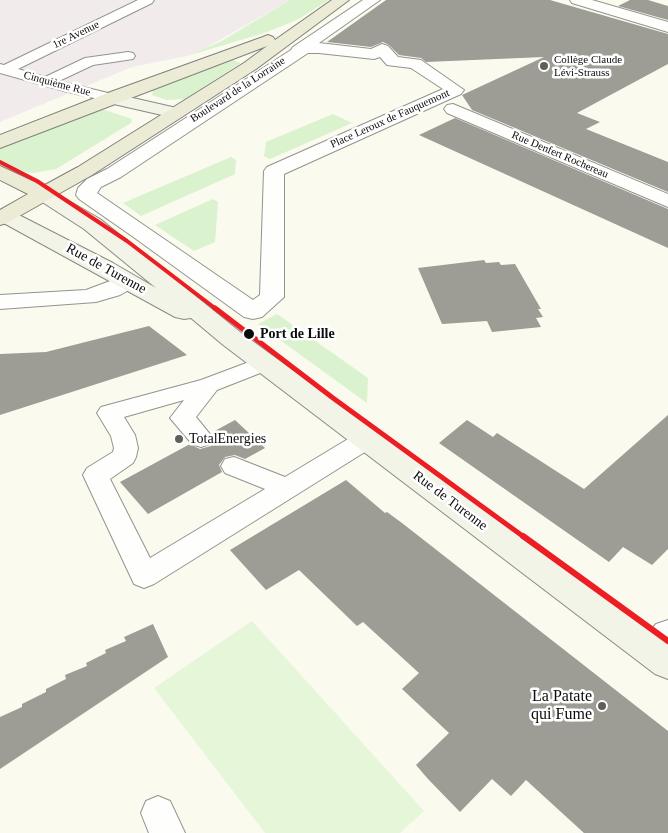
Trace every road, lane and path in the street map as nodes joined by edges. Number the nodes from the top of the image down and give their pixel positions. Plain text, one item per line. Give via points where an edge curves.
1 (148, 0) edge
2 (342, 0) edge
3 (373, 0) edge
4 (577, 0) edge
5 (312, 19) junction
6 (668, 28) edge
7 (128, 56) dead end
8 (2, 69) edge
9 (45, 82) junction
10 (111, 98) junction
11 (453, 109) dead end
12 (175, 113) junction
13 (0, 142) edge
14 (0, 172) edge
15 (102, 177) dead end
16 (43, 194) junction
17 (668, 201) edge
18 (2, 216) edge
19 (140, 231) joint
20 (126, 282) junction
21 (0, 302) edge
22 (231, 338) junction
23 (265, 363) junction
24 (209, 385) junction
25 (201, 438) dead end
26 (367, 439) junction
27 (234, 466) dead end
28 (288, 488) junction
29 (663, 650) edge

1 - 8 lane, 1re Avenue
2 - 5 main road, Boulevard de la Lorraine
3 - 15 street, Boulevard de la Lorraine via 249,84
4 - 6 street
5 - 10 main road, Boulevard de la Lorraine via 264,42
5 - 12 main road, Boulevard de la Lorraine via 250,66
7 - 9 lane via 90,62
8 - 9 lane, Cinquième Rue
9 - 10 lane, Cinquième Rue
10 - 12 main road, Boulevard de la Lorraine
10 - 13 main road, Boulevard de la Lorraine
11 - 17 street, Rue Denfert Rochereau
12 - 16 main road, Boulevard de la Lorraine via 81,174
14 - 16 main road
16 - 18 main road, Boulevard de la Lorraine
16 - 22 main road, Rue de Turenne via 101,230
18 - 20 main road, Rue de Turenne
19 - 19 street, Place Leroux de Fauquemont via 86,195 88,188 304,50 319,48 374,54 382,49 392,62 415,63 455,90 274,171 272,298 253,312
20 - 21 street via 112,290 88,296
20 - 22 main road, Rue de Turenne
22 - 23 main road, Rue de Turenne
23 - 24 lane
23 - 26 main road, Rue de Turenne
24 - 25 lane via 182,418
24 - 28 lane via 109,413 124,435 126,448 124,457 96,474 144,576
26 - 28 lane
26 - 29 main road, Rue de Turenne
27 - 28 lane

